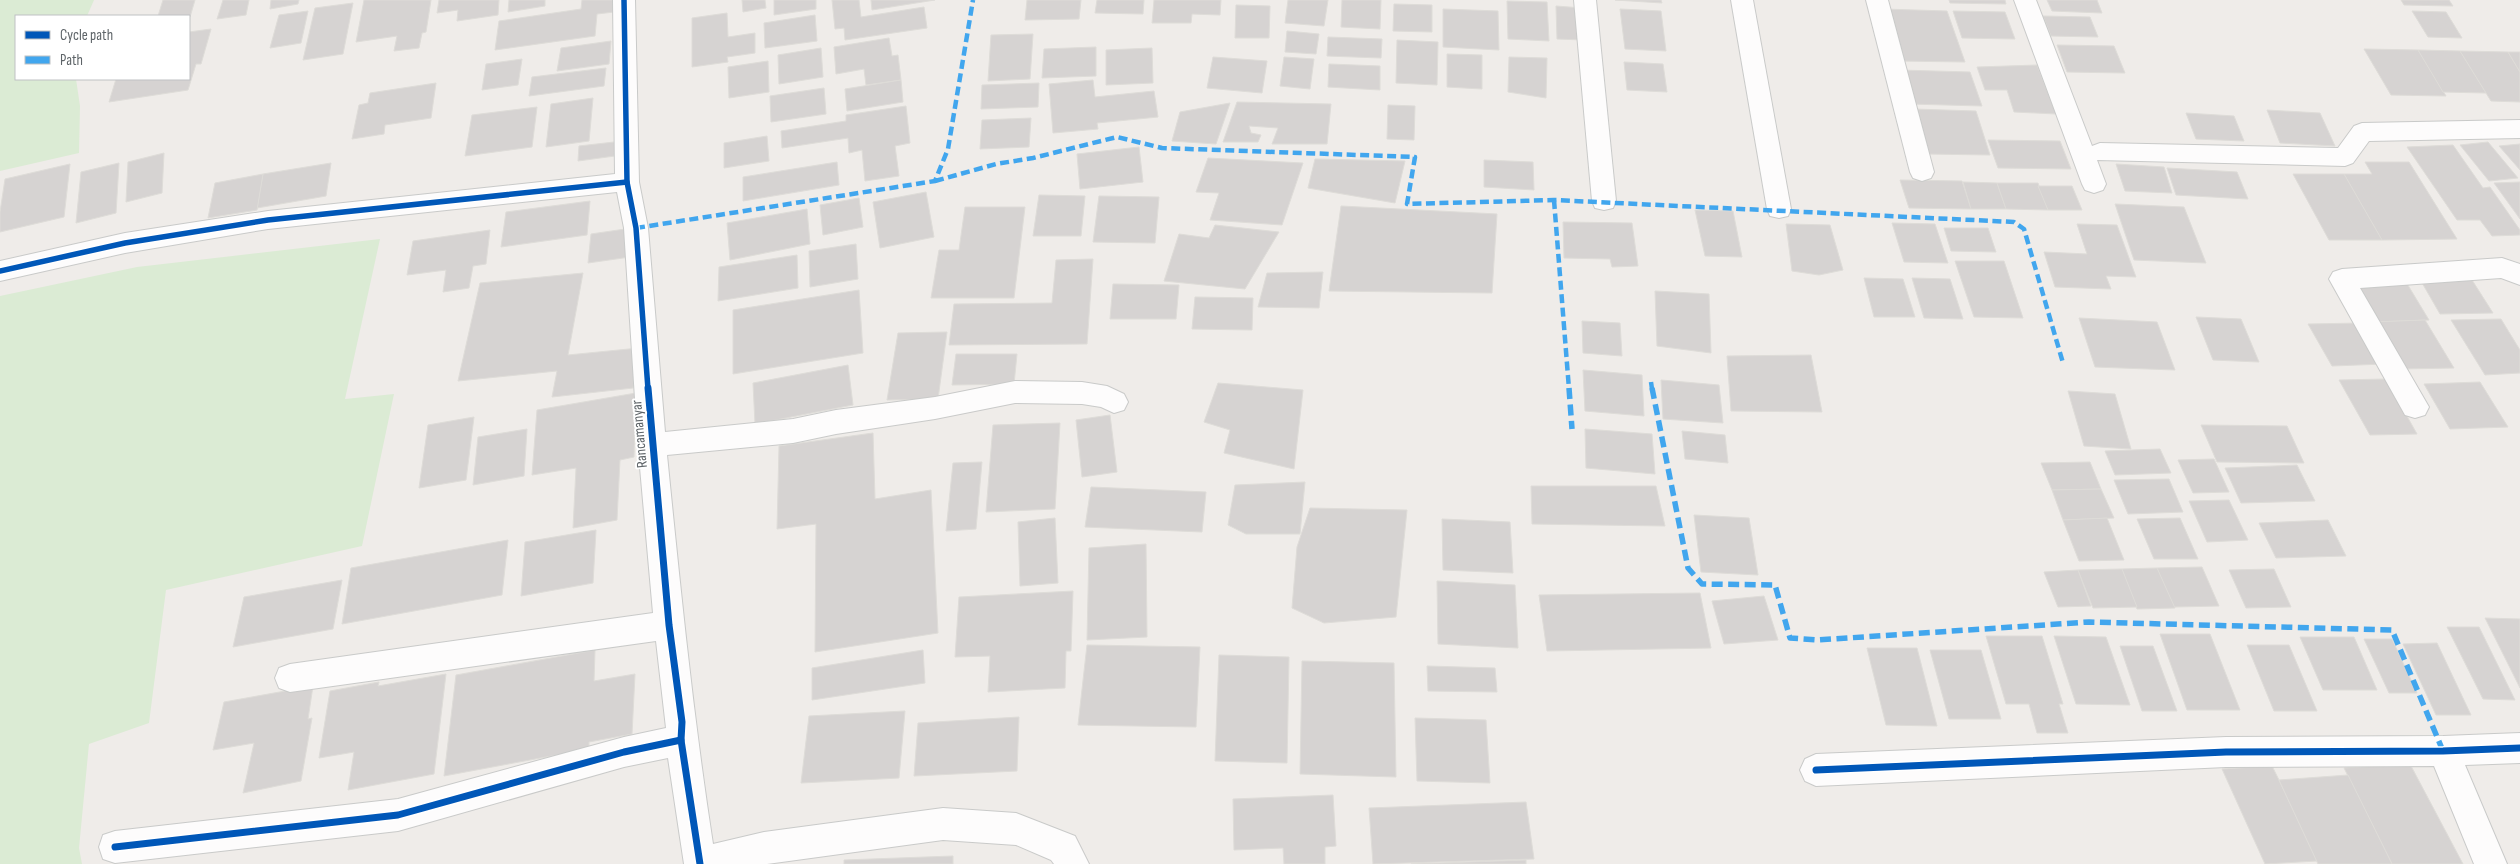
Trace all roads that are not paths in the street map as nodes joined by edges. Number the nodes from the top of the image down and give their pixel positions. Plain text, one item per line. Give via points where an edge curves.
1 (624, 0) edge
2 (1585, 0) edge
3 (1742, 0) edge
4 (1877, 0) edge
5 (2025, 0) edge
6 (2520, 129) edge
7 (2100, 152) dead end
8 (1922, 172) dead end
9 (627, 182) junction
10 (2094, 184) dead end
11 (1604, 201) dead end
12 (1780, 209) dead end
13 (0, 272) edge
14 (2520, 275) edge
15 (1114, 402) dead end
16 (2415, 406) dead end
17 (652, 445) junction
18 (669, 625) junction
19 (290, 678) dead end
20 (681, 740) junction
21 (2520, 748) edge
22 (2443, 751) junction
23 (1816, 770) dead end
24 (115, 847) dead end
25 (700, 864) edge
26 (1073, 864) edge
27 (2491, 864) edge

1 - 9 street, Rancamanyar via 622,36
2 - 11 street
3 - 12 street
4 - 8 street
5 - 10 street
6 - 7 street via 2362,132 2345,157
9 - 13 street via 268,220 125,243
9 - 17 street, Rancamanyar via 636,228
14 - 16 street via 2502,268 2342,279
15 - 17 street via 1107,396 1082,393 1015,392 793,431
17 - 18 street, Rancamanyar
18 - 19 street
18 - 20 street, Rancamanyar via 682,722
20 - 24 street via 624,752 398,815
20 - 25 street, Rancamanyar
21 - 22 street
22 - 23 street via 2226,752
22 - 27 street
25 - 26 street via 764,848 943,824 1016,829 1063,848

